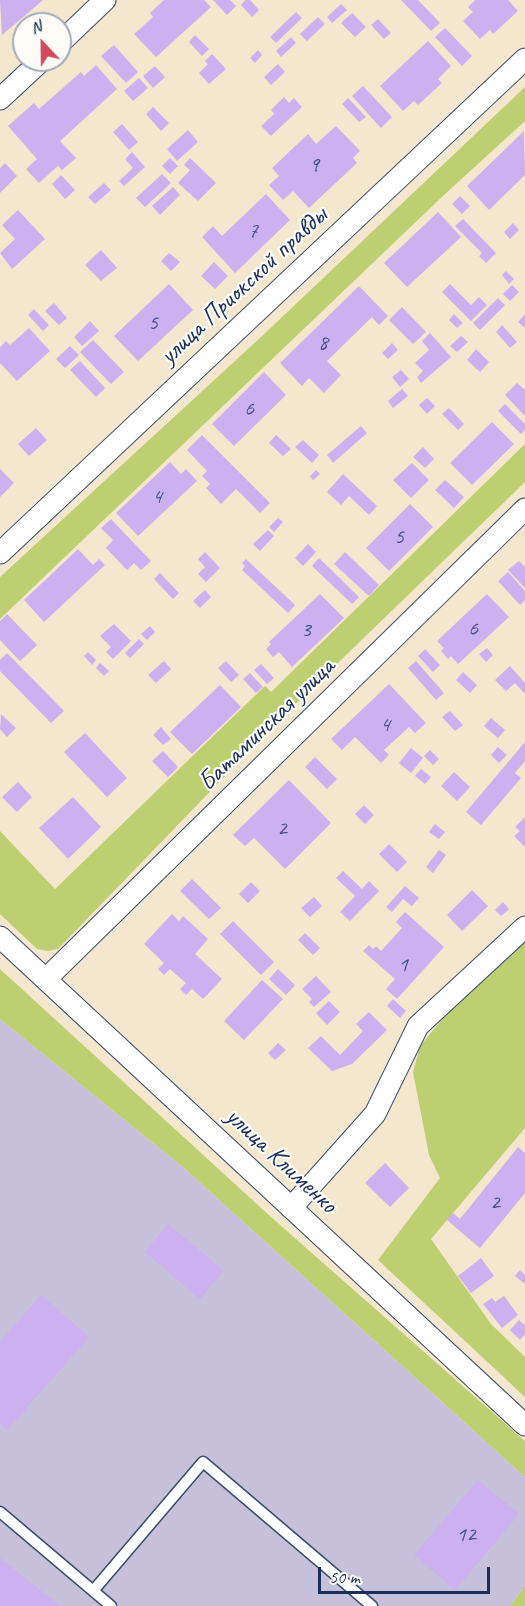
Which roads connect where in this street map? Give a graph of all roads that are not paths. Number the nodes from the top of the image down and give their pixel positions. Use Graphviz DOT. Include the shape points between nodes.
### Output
graph roads {
  1 [pos="105,0"];
  2 [pos="72,32"];
  3 [pos="525,59"];
  4 [pos="29,72"];
  5 [pos="0,99"];
  6 [pos="525,509"];
  7 [pos="0,553"];
  8 [pos="525,927"];
  9 [pos="0,937"];
  10 [pos="46,979"];
  11 [pos="291,1208"];
  12 [pos="525,1425"];
  13 [pos="0,1512"];
  14 [pos="93,1591"];
  15 [pos="111,1606"];
  16 [pos="370,1606"];
  1 -- 2 [label="street"];
  3 -- 7 [label="street, улица Приокской правды"];
  4 -- 5 [label="street"];
  6 -- 10 [label="street, Батаминская улица"];
  8 -- 11 [label="street" via="418,1026 375,1114"];
  9 -- 10 [label="street, улица Клименко"];
  10 -- 11 [label="street, улица Клименко"];
  11 -- 12 [label="street, улица Клименко"];
  13 -- 14 [label="lane"];
  14 -- 15 [label="lane"];
  14 -- 16 [label="lane" via="203,1462"];
}
